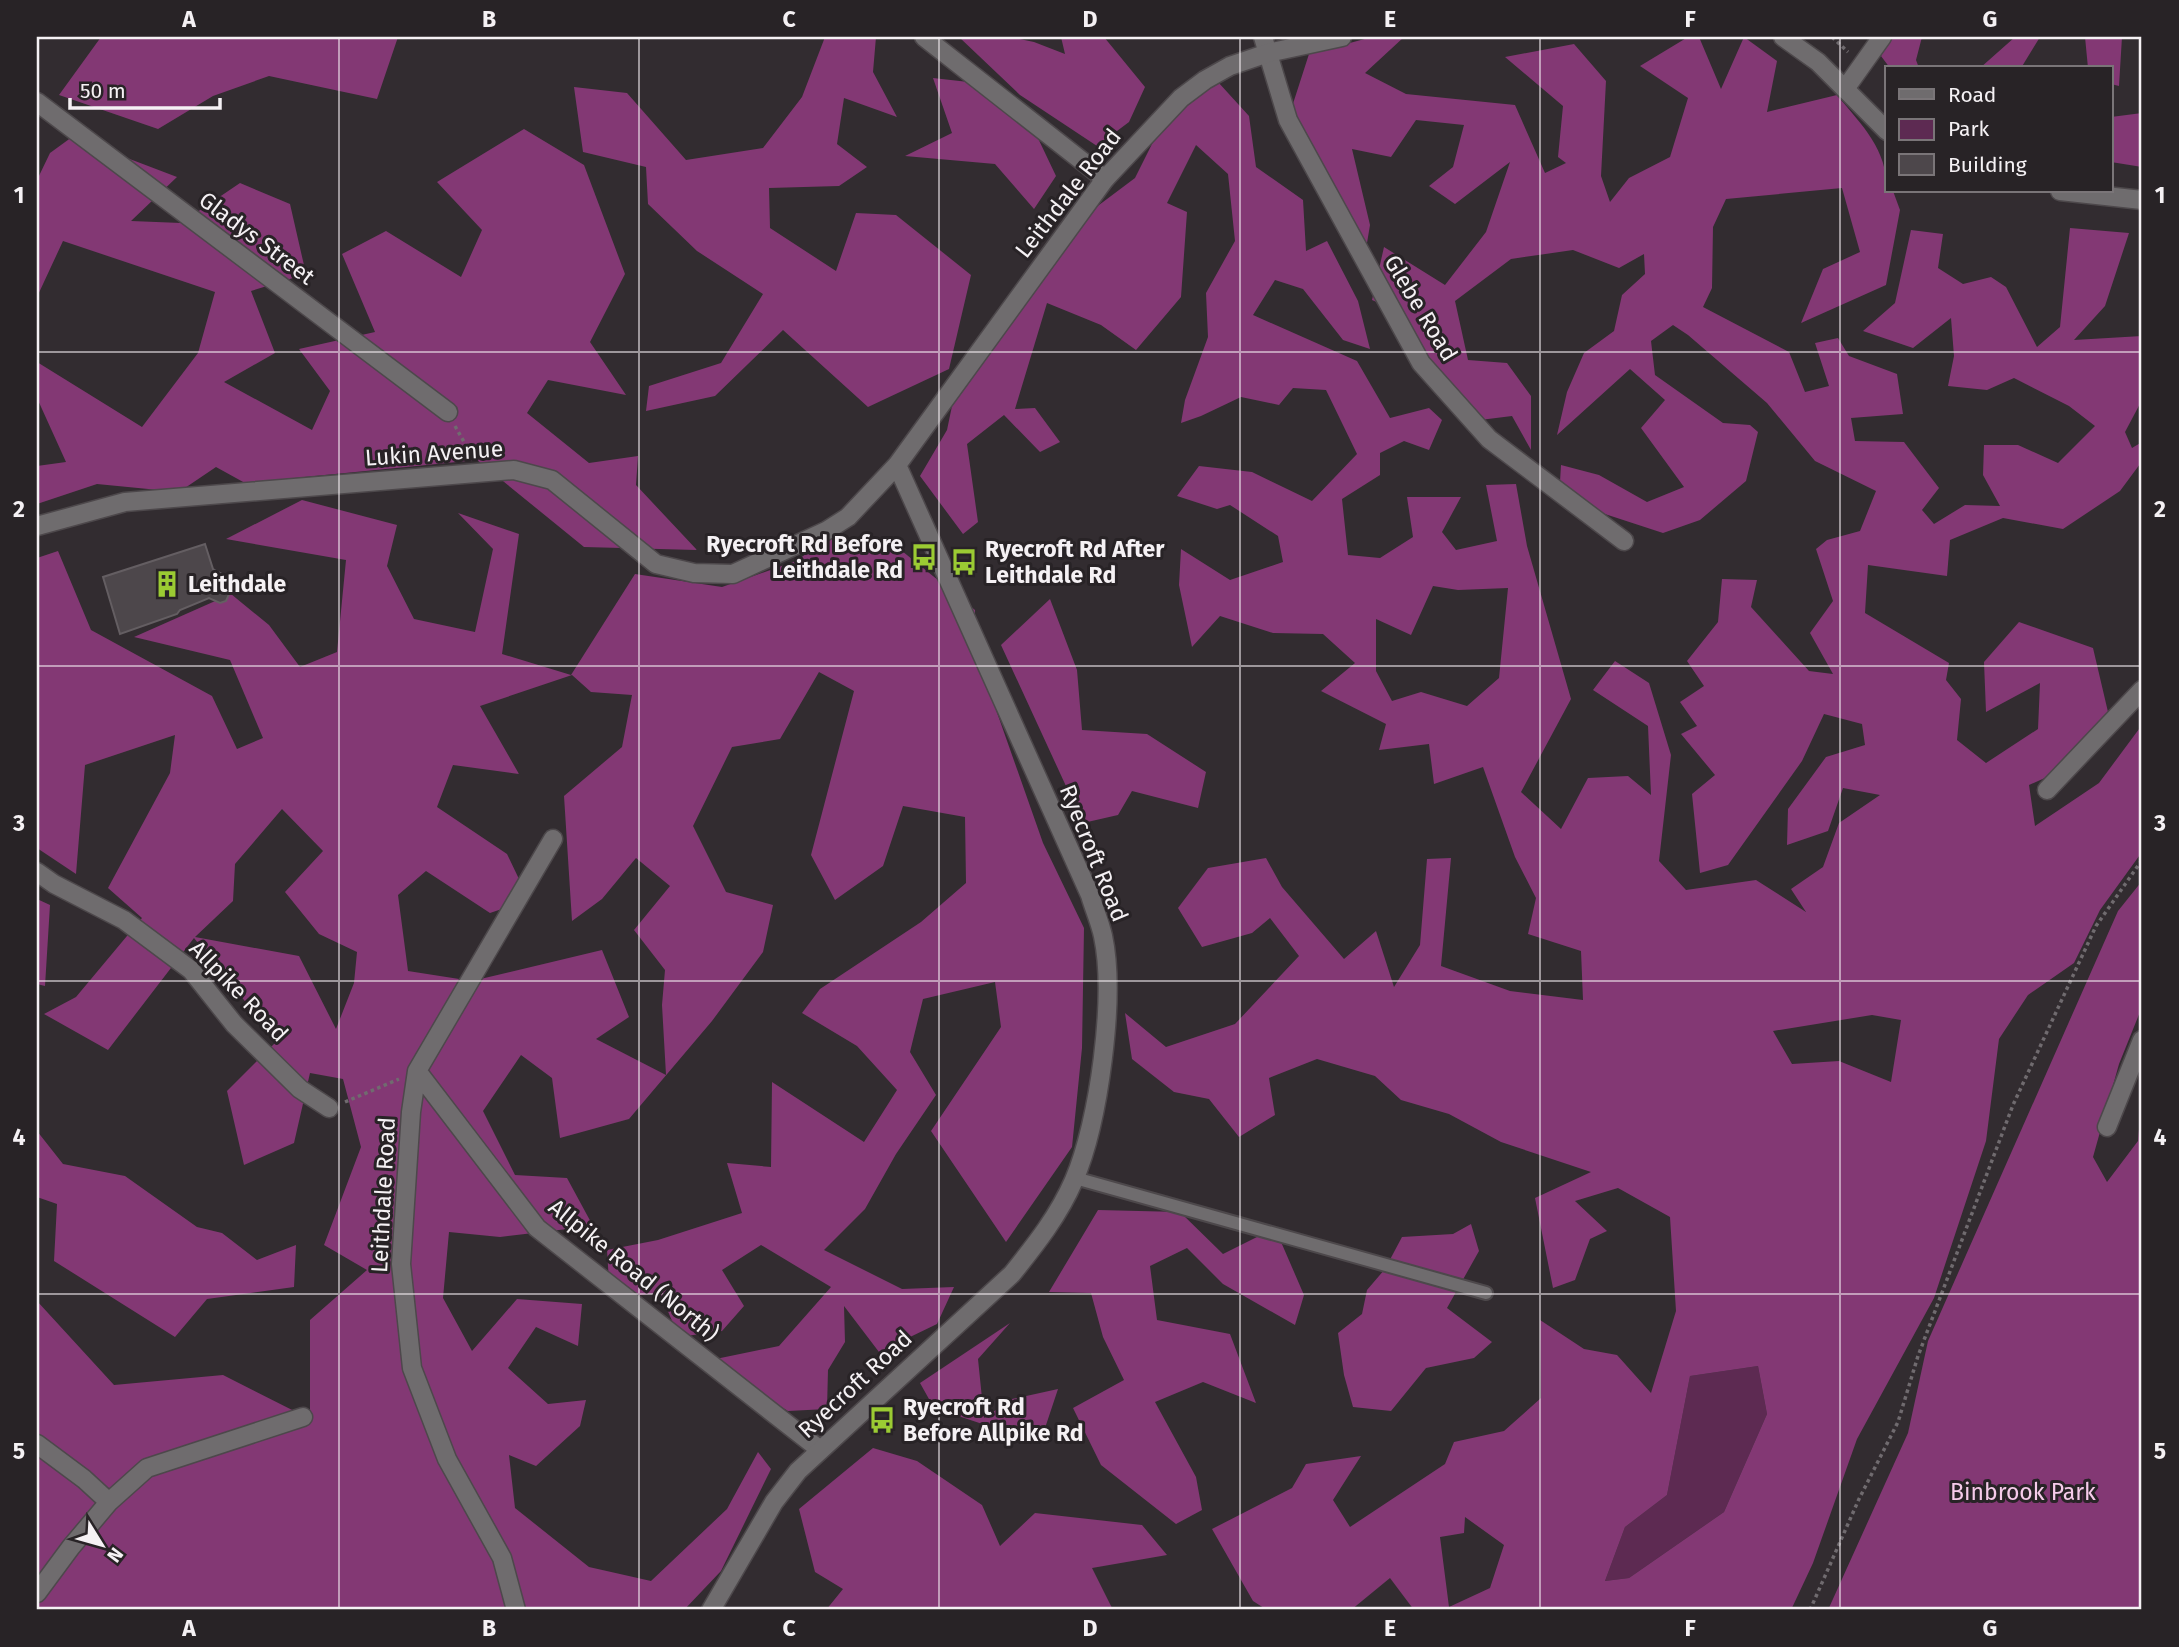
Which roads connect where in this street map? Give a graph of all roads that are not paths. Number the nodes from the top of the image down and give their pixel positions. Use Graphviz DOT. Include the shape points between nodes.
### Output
graph roads {
  1 [pos="924,37"];
  2 [pos="1342,37"];
  3 [pos="1783,37"];
  4 [pos="1882,37"];
  5 [pos="1265,45"];
  6 [pos="1845,89"];
  7 [pos="37,103"];
  8 [pos="1885,129"];
  9 [pos="1105,179"];
  10 [pos="2069,192"];
  11 [pos="2142,200"];
  12 [pos="448,412"];
  13 [pos="897,465"];
  14 [pos="37,526"];
  15 [pos="1624,541"];
  16 [pos="2142,690"];
  17 [pos="2047,790"];
  18 [pos="553,839"];
  19 [pos="37,872"];
  20 [pos="2142,1040"];
  21 [pos="417,1071"];
  22 [pos="329,1108"];
  23 [pos="2107,1127"];
  24 [pos="1075,1178"];
  25 [pos="1486,1293"];
  26 [pos="303,1417"];
  27 [pos="37,1444"];
  28 [pos="819,1449"];
  29 [pos="109,1502"];
  30 [pos="37,1593"];
  31 [pos="516,1610"];
  32 [pos="711,1610"];
  1 -- 9 [label="street"];
  2 -- 5 [label="street, Leithdale Road"];
  3 -- 6 [label="street"];
  4 -- 6 [label="street"];
  5 -- 9 [label="street, Leithdale Road" via="1181,97"];
  5 -- 15 [label="street, Glebe Road" via="1288,120 1421,363 1489,439"];
  6 -- 8 [label="street"];
  7 -- 12 [label="street, Gladys Street"];
  9 -- 13 [label="street, Leithdale Road"];
  10 -- 11 [label="street"];
  13 -- 14 [label="street, Lukin Avenue" via="848,517 733,574 694,573 656,564 552,480 514,470 125,502"];
  13 -- 24 [label="street, Ryecroft Road" via="1090,895 1103,936 1103,1053"];
  16 -- 17 [label="street"];
  18 -- 21 [label="street, Leithdale Road"];
  19 -- 22 [label="street, Allpike Road" via="124,920 191,970 234,1024 300,1090"];
  20 -- 23 [label="street"];
  21 -- 28 [label="street, Allpike Road (North)" via="537,1228"];
  21 -- 31 [label="street, Leithdale Road" via="401,1264 412,1368 447,1459 502,1558"];
  24 -- 25 [label="lane"];
  24 -- 28 [label="street, Ryecroft Road" via="1058,1212 1012,1274"];
  26 -- 29 [label="street" via="147,1468"];
  27 -- 29 [label="street"];
  28 -- 32 [label="street, Ryecroft Road" via="774,1502"];
  29 -- 30 [label="street"];
}
